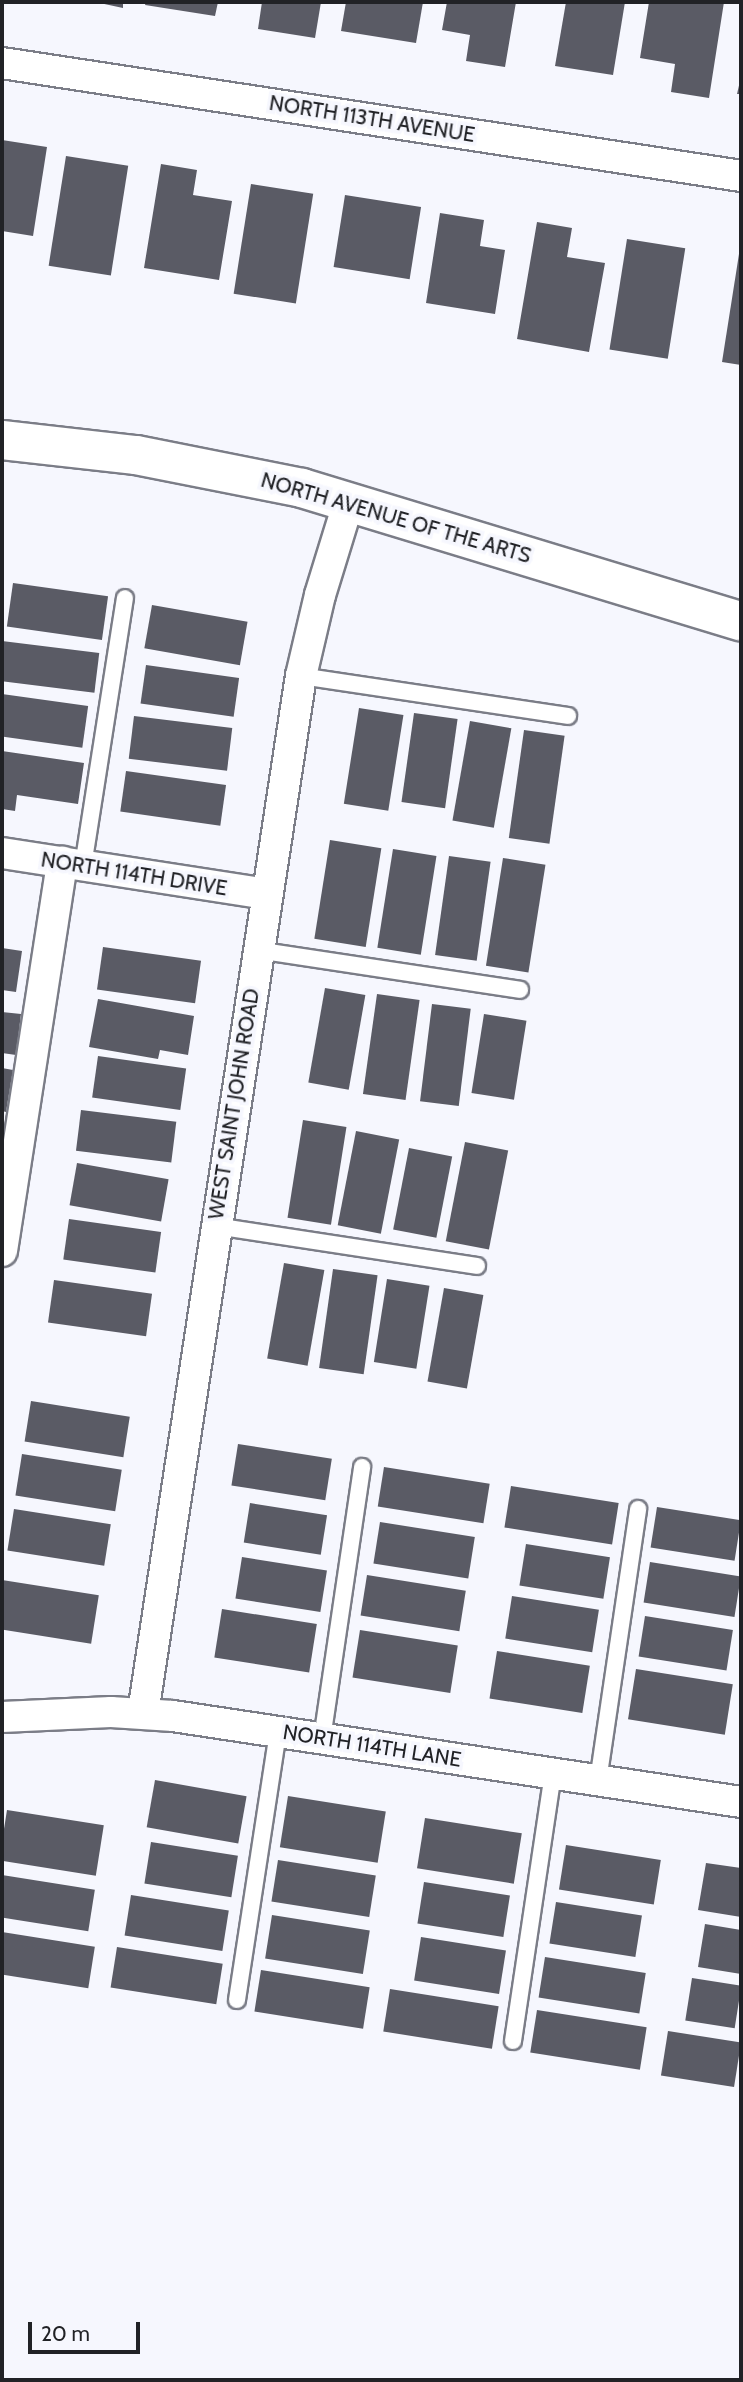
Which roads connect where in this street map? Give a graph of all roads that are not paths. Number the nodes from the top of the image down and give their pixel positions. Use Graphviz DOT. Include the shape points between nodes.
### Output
graph roads {
  1 [pos="2,63"];
  2 [pos="741,176"];
  3 [pos="2,440"];
  4 [pos="349,501"];
  5 [pos="125,598"];
  6 [pos="741,621"];
  7 [pos="301,676"];
  8 [pos="568,716"];
  9 [pos="2,853"];
  10 [pos="73,864"];
  11 [pos="266,894"];
  12 [pos="257,950"];
  13 [pos="520,990"];
  14 [pos="216,1226"];
  15 [pos="2,1251"];
  16 [pos="477,1266"];
  17 [pos="362,1467"];
  18 [pos="638,1509"];
  19 [pos="143,1713"];
  20 [pos="2,1717"];
  21 [pos="278,1732"];
  22 [pos="322,1739"];
  23 [pos="553,1774"];
  24 [pos="598,1781"];
  25 [pos="741,1802"];
  26 [pos="237,2000"];
  27 [pos="513,2040"];
  1 -- 2 [label="street, NORTH 113TH AVENUE"];
  3 -- 4 [label="street, NORTH AVENUE OF THE ARTS" via="199,466"];
  4 -- 6 [label="street, NORTH AVENUE OF THE ARTS"];
  4 -- 7 [label="street, WEST SAINT JOHN ROAD"];
  5 -- 10 [label="lane"];
  7 -- 8 [label="lane"];
  7 -- 11 [label="street, WEST SAINT JOHN ROAD"];
  9 -- 10 [label="street, NORTH 114TH DRIVE"];
  10 -- 11 [label="street, NORTH 114TH DRIVE"];
  10 -- 15 [label="street"];
  11 -- 12 [label="street, WEST SAINT JOHN ROAD"];
  12 -- 13 [label="lane"];
  12 -- 14 [label="street, WEST SAINT JOHN ROAD"];
  14 -- 16 [label="lane"];
  14 -- 19 [label="street, WEST SAINT JOHN ROAD"];
  17 -- 22 [label="lane"];
  18 -- 24 [label="lane"];
  19 -- 20 [label="street, NORTH 114TH LANE"];
  19 -- 21 [label="street, NORTH 114TH LANE"];
  21 -- 22 [label="street, NORTH 114TH LANE"];
  21 -- 26 [label="lane"];
  22 -- 23 [label="street, NORTH 114TH LANE"];
  23 -- 24 [label="street, NORTH 114TH LANE"];
  23 -- 27 [label="lane"];
  24 -- 25 [label="street, NORTH 114TH LANE"];
}
